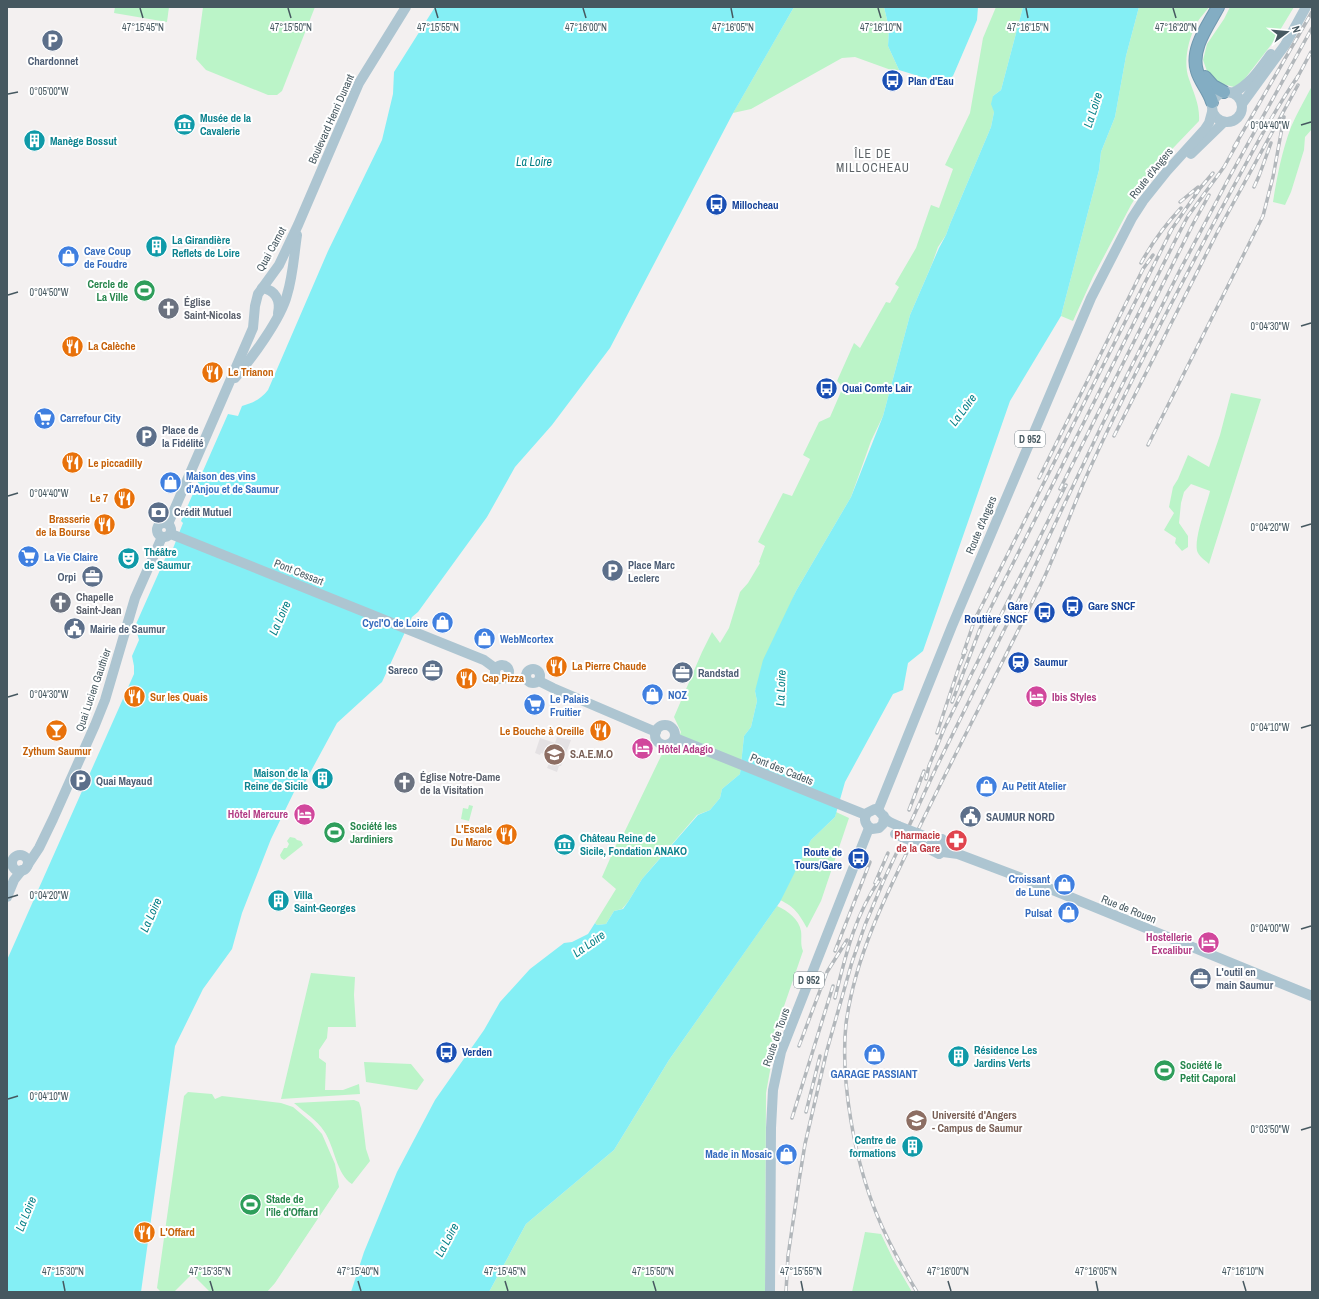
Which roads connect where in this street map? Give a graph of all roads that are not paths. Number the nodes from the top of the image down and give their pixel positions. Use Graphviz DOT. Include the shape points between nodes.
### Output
graph roads {
  1 [pos="406,7"];
  2 [pos="1218,7"];
  3 [pos="1223,7"];
  4 [pos="1300,7"];
  5 [pos="1306,7"];
  6 [pos="1228,93"];
  7 [pos="1242,104"];
  8 [pos="1212,107"];
  9 [pos="1224,122"];
  10 [pos="298,225"];
  11 [pos="1114,253"];
  12 [pos="262,288"];
  13 [pos="276,296"];
  14 [pos="255,306"];
  15 [pos="254,320"];
  16 [pos="275,321"];
  17 [pos="229,384"];
  18 [pos="169,533"];
  19 [pos="675,738"];
  20 [pos="881,813"];
  21 [pos="866,815"];
  22 [pos="874,828"];
  23 [pos="896,830"];
  24 [pos="39,848"];
  25 [pos="24,856"];
  26 [pos="12,863"];
  27 [pos="25,868"];
  28 [pos="8,878"];
  29 [pos="7,897"];
  30 [pos="1312,996"];
  31 [pos="770,1292"];
  1 -- 10 [label="main road, Boulevard Henri Dunant" via="359,83"];
  2 -- 8 [label="highway" via="1200,40 1195,58 1197,71 1208,91"];
  3 -- 6 [label="highway" via="1204,42 1200,57 1202,70 1209,83"];
  4 -- 6 [label="main road" via="1262,66 1243,87"];
  5 -- 7 [label="main road" via="1285,46"];
  6 -- 7 [label="main road" via="1238,97"];
  6 -- 8 [label="main road" via="1217,96"];
  7 -- 9 [label="main road" via="1238,118"];
  8 -- 9 [label="main road" via="1219,120"];
  8 -- 11 [label="main road, Route d'Angers / D 952" via="1209,123 1148,193"];
  9 -- 11 [label="main road, Route d'Angers / D 952" via="1196,148 1159,190"];
  10 -- 12 [label="main road, Quai Carnot" via="278,265"];
  10 -- 16 [label="main road, Quai Carnot" via="288,290 284,305"];
  11 -- 20 [label="main road, Route d'Angers / D 952" via="1091,298 952,626"];
  12 -- 13 [label="main road" via="272,291"];
  12 -- 14 [label="main road, Quai Carnot"];
  13 -- 14 [label="main road" via="262,297"];
  13 -- 16 [label="main road" via="280,305"];
  14 -- 15 [label="main road, Quai Carnot"];
  15 -- 16 [label="main road" via="264,324"];
  15 -- 17 [label="main road, Quai Carnot"];
  16 -- 17 [label="main road, Quai Carnot"];
  17 -- 18 [label="main road, Quai Carnot"];
  18 -- 19 [label="main road, Pont Cessart" via="484,660 496,668 504,665 508,668 508,673 526,675 529,682 539,681 656,732 657,741 662,744 671,743"];
  18 -- 24 [label="main road, Quai Lucien Gauthier" via="135,598 97,721"];
  19 -- 21 [label="main road, Pont des Cadets"];
  20 -- 21 [label="main road" via="869,811"];
  20 -- 22 [label="main road" via="883,824"];
  20 -- 23 [label="main road"];
  21 -- 22 [label="main road" via="865,821"];
  22 -- 23 [label="main road"];
  22 -- 31 [label="main road, Route de Tours / D 952" via="781,1052 776,1071 771,1128"];
  23 -- 30 [label="main road, Rue de Rouen, bridge" via="933,844 938,854 945,849 1048,888"];
  24 -- 25 [label="main road"];
  24 -- 27 [label="main road, Quai Lucien Gauthier"];
  25 -- 26 [label="main road" via="16,856"];
  25 -- 27 [label="main road" via="28,862"];
  26 -- 27 [label="main road" via="16,869"];
  26 -- 28 [label="main road"];
  27 -- 29 [label="main road" via="14,880"];
}
